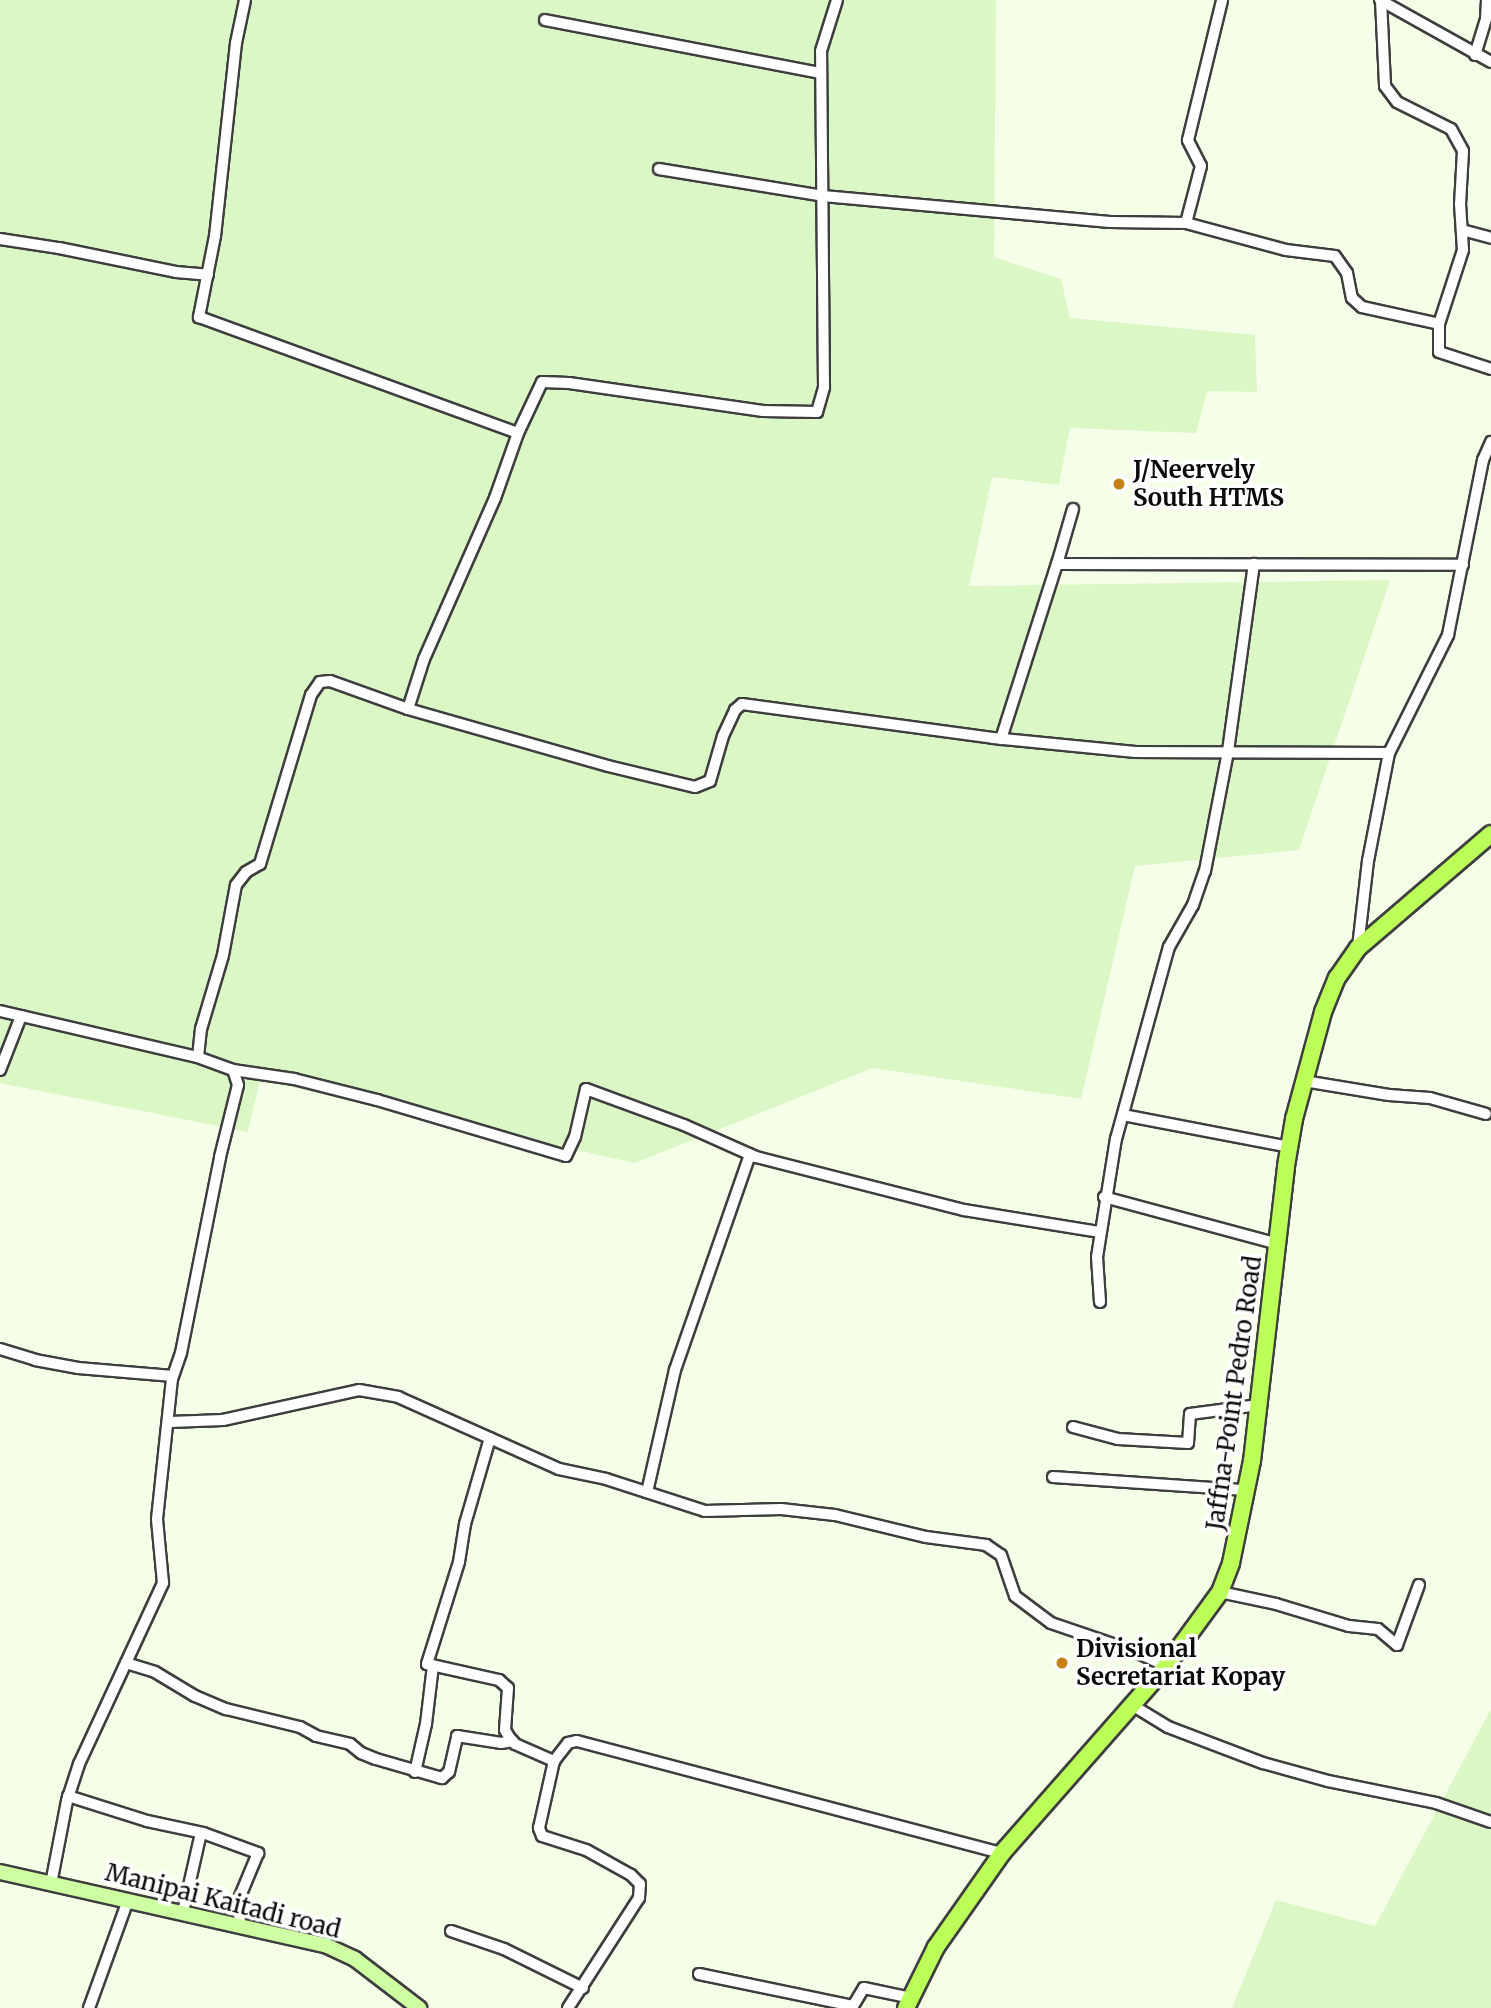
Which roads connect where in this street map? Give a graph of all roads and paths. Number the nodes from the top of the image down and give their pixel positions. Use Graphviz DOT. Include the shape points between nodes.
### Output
graph roads {
  1 [pos="246,0"];
  2 [pos="837,0"];
  3 [pos="1222,0"];
  4 [pos="1380,0"];
  5 [pos="1487,0"];
  6 [pos="545,20"];
  7 [pos="1475,55"];
  8 [pos="1491,62"];
  9 [pos="820,73"];
  10 [pos="659,169"];
  11 [pos="823,196"];
  12 [pos="1186,223"];
  13 [pos="1462,230"];
  14 [pos="1491,238"];
  15 [pos="0,239"];
  16 [pos="208,275"];
  17 [pos="1439,324"];
  18 [pos="1491,369"];
  19 [pos="518,433"];
  20 [pos="1491,442"];
  21 [pos="1073,509"];
  22 [pos="1057,564"];
  23 [pos="1254,564"];
  24 [pos="1462,565"];
  25 [pos="408,709"];
  26 [pos="1001,739"];
  27 [pos="1228,751"];
  28 [pos="1389,753"];
  29 [pos="1491,834"];
  30 [pos="1358,948"];
  31 [pos="0,1011"];
  32 [pos="21,1016"];
  33 [pos="198,1057"];
  34 [pos="0,1070"];
  35 [pos="233,1070"];
  36 [pos="1304,1081"];
  37 [pos="1486,1114"];
  38 [pos="1123,1115"];
  39 [pos="1289,1147"];
  40 [pos="750,1155"];
  41 [pos="1104,1198"];
  42 [pos="1100,1231"];
  43 [pos="1278,1244"];
  44 [pos="1100,1302"];
  45 [pos="0,1349"];
  46 [pos="173,1376"];
  47 [pos="1258,1405"];
  48 [pos="170,1422"];
  49 [pos="1073,1427"];
  50 [pos="490,1438"];
  51 [pos="1053,1477"];
  52 [pos="1246,1490"];
  53 [pos="647,1492"];
  54 [pos="1419,1585"];
  55 [pos="1220,1592"];
  56 [pos="126,1663"];
  57 [pos="432,1665"];
  58 [pos="1166,1666"];
  59 [pos="1132,1705"];
  60 [pos="513,1741"];
  61 [pos="554,1761"];
  62 [pos="415,1772"];
  63 [pos="68,1796"];
  64 [pos="1491,1822"];
  65 [pos="201,1833"];
  66 [pos="1002,1853"];
  67 [pos="0,1872"];
  68 [pos="51,1884"];
  69 [pos="128,1900"];
  70 [pos="183,1912"];
  71 [pos="240,1925"];
  72 [pos="451,1931"];
  73 [pos="699,1974"];
  74 [pos="583,1988"];
  75 [pos="908,2003"];
  76 [pos="89,2008"];
  77 [pos="419,2008"];
  78 [pos="568,2008"];
  1 -- 16 [label="street" via="236,43"];
  2 -- 9 [label="street" via="821,51"];
  3 -- 12 [label="street" via="1188,141 1201,166"];
  4 -- 7 [label="street"];
  4 -- 13 [label="street" via="1385,86 1397,102 1451,129 1463,151"];
  5 -- 7 [label="street"];
  6 -- 9 [label="street"];
  7 -- 8 [label="street"];
  9 -- 11 [label="street"];
  10 -- 11 [label="street"];
  11 -- 12 [label="street" via="1110,222"];
  11 -- 19 [label="street" via="824,387 817,412 763,411 542,382"];
  12 -- 17 [label="street" via="1286,250 1335,256 1347,273 1352,298 1362,307"];
  13 -- 14 [label="street"];
  13 -- 17 [label="street" via="1463,250"];
  15 -- 16 [label="street"];
  16 -- 19 [label="street" via="199,317"];
  17 -- 18 [label="street" via="1439,352"];
  19 -- 25 [label="street" via="495,498 424,659"];
  20 -- 24 [label="street" via="1483,460"];
  21 -- 22 [label="street"];
  22 -- 23 [label="street"];
  22 -- 26 [label="street"];
  23 -- 24 [label="street"];
  23 -- 27 [label="street"];
  24 -- 28 [label="street" via="1448,635"];
  25 -- 26 [label="street" via="695,787 710,781 723,736 742,704"];
  25 -- 33 [label="street" via="330,681 320,682 311,695 260,864 246,872 236,886"];
  26 -- 27 [label="street" via="1135,752"];
  27 -- 28 [label="street"];
  27 -- 38 [label="street" via="1205,871 1193,905 1169,947"];
  28 -- 30 [label="street" via="1368,861"];
  29 -- 30 [label="main road, Jaffna-Point Pedro Road"];
  30 -- 36 [label="main road, Jaffna-Point Pedro Road" via="1337,978"];
  31 -- 32 [label="street"];
  32 -- 33 [label="street"];
  32 -- 34 [label="street"];
  33 -- 35 [label="street"];
  35 -- 40 [label="street" via="295,1079 365,1097 566,1156 586,1089"];
  35 -- 46 [label="street" via="238,1085"];
  36 -- 37 [label="street" via="1430,1098"];
  36 -- 39 [label="main road, Jaffna-Point Pedro Road"];
  38 -- 39 [label="street"];
  38 -- 41 [label="street"];
  39 -- 43 [label="main road, Jaffna-Point Pedro Road"];
  40 -- 42 [label="street" via="964,1210"];
  40 -- 53 [label="street" via="675,1370"];
  41 -- 42 [label="street"];
  41 -- 43 [label="street"];
  42 -- 44 [label="street"];
  43 -- 47 [label="main road, Jaffna-Point Pedro Road"];
  45 -- 46 [label="street" via="78,1368"];
  46 -- 48 [label="street"];
  47 -- 49 [label="street" via="1190,1414 1188,1443 1118,1439"];
  47 -- 52 [label="main road, Jaffna-Point Pedro Road"];
  48 -- 50 [label="street" via="223,1420 359,1390 398,1397"];
  48 -- 56 [label="street" via="158,1519 163,1583"];
  50 -- 53 [label="street" via="559,1469"];
  50 -- 57 [label="street" via="427,1664"];
  51 -- 52 [label="street"];
  52 -- 55 [label="main road, Jaffna-Point Pedro Road"];
  53 -- 58 [label="street" via="705,1511 781,1509 835,1515 926,1537 986,1545 1001,1555 1015,1596 1051,1623"];
  54 -- 55 [label="street" via="1397,1645 1378,1629 1349,1626"];
  55 -- 58 [label="main road, Jaffna-Point Pedro Road"];
  56 -- 62 [label="street" via="155,1672 226,1710 338,1740"];
  56 -- 63 [label="street"];
  57 -- 60 [label="street" via="499,1680 508,1688 505,1730"];
  57 -- 62 [label="street"];
  58 -- 59 [label="main road, Jaffna-Point Pedro Road"];
  59 -- 64 [label="street" via="1168,1727 1263,1763 1436,1802"];
  59 -- 66 [label="main road, Jaffna-Point Pedro Road"];
  60 -- 61 [label="street"];
  60 -- 62 [label="street" via="457,1736 449,1772 442,1778"];
  61 -- 66 [label="street" via="568,1743 577,1741"];
  61 -- 74 [label="street" via="539,1828 542,1836 586,1850 640,1884 639,1898"];
  63 -- 65 [label="street"];
  63 -- 68 [label="street"];
  65 -- 70 [label="street"];
  65 -- 71 [label="street" via="258,1853 238,1900"];
  66 -- 75 [label="main road, Jaffna-Point Pedro Road" via="936,1947"];
  67 -- 68 [label="main road, Manipai Kaitadi road"];
  68 -- 69 [label="main road, Manipai Kaitadi road"];
  69 -- 70 [label="main road, Manipai Kaitadi road"];
  69 -- 76 [label="street"];
  70 -- 71 [label="main road, Manipai Kaitadi road"];
  71 -- 77 [label="main road, Manipai Kaitadi road" via="325,1945 355,1959"];
  72 -- 74 [label="street" via="504,1949"];
  73 -- 75 [label="street" via="853,2006 864,1988"];
  74 -- 78 [label="street"];
}
